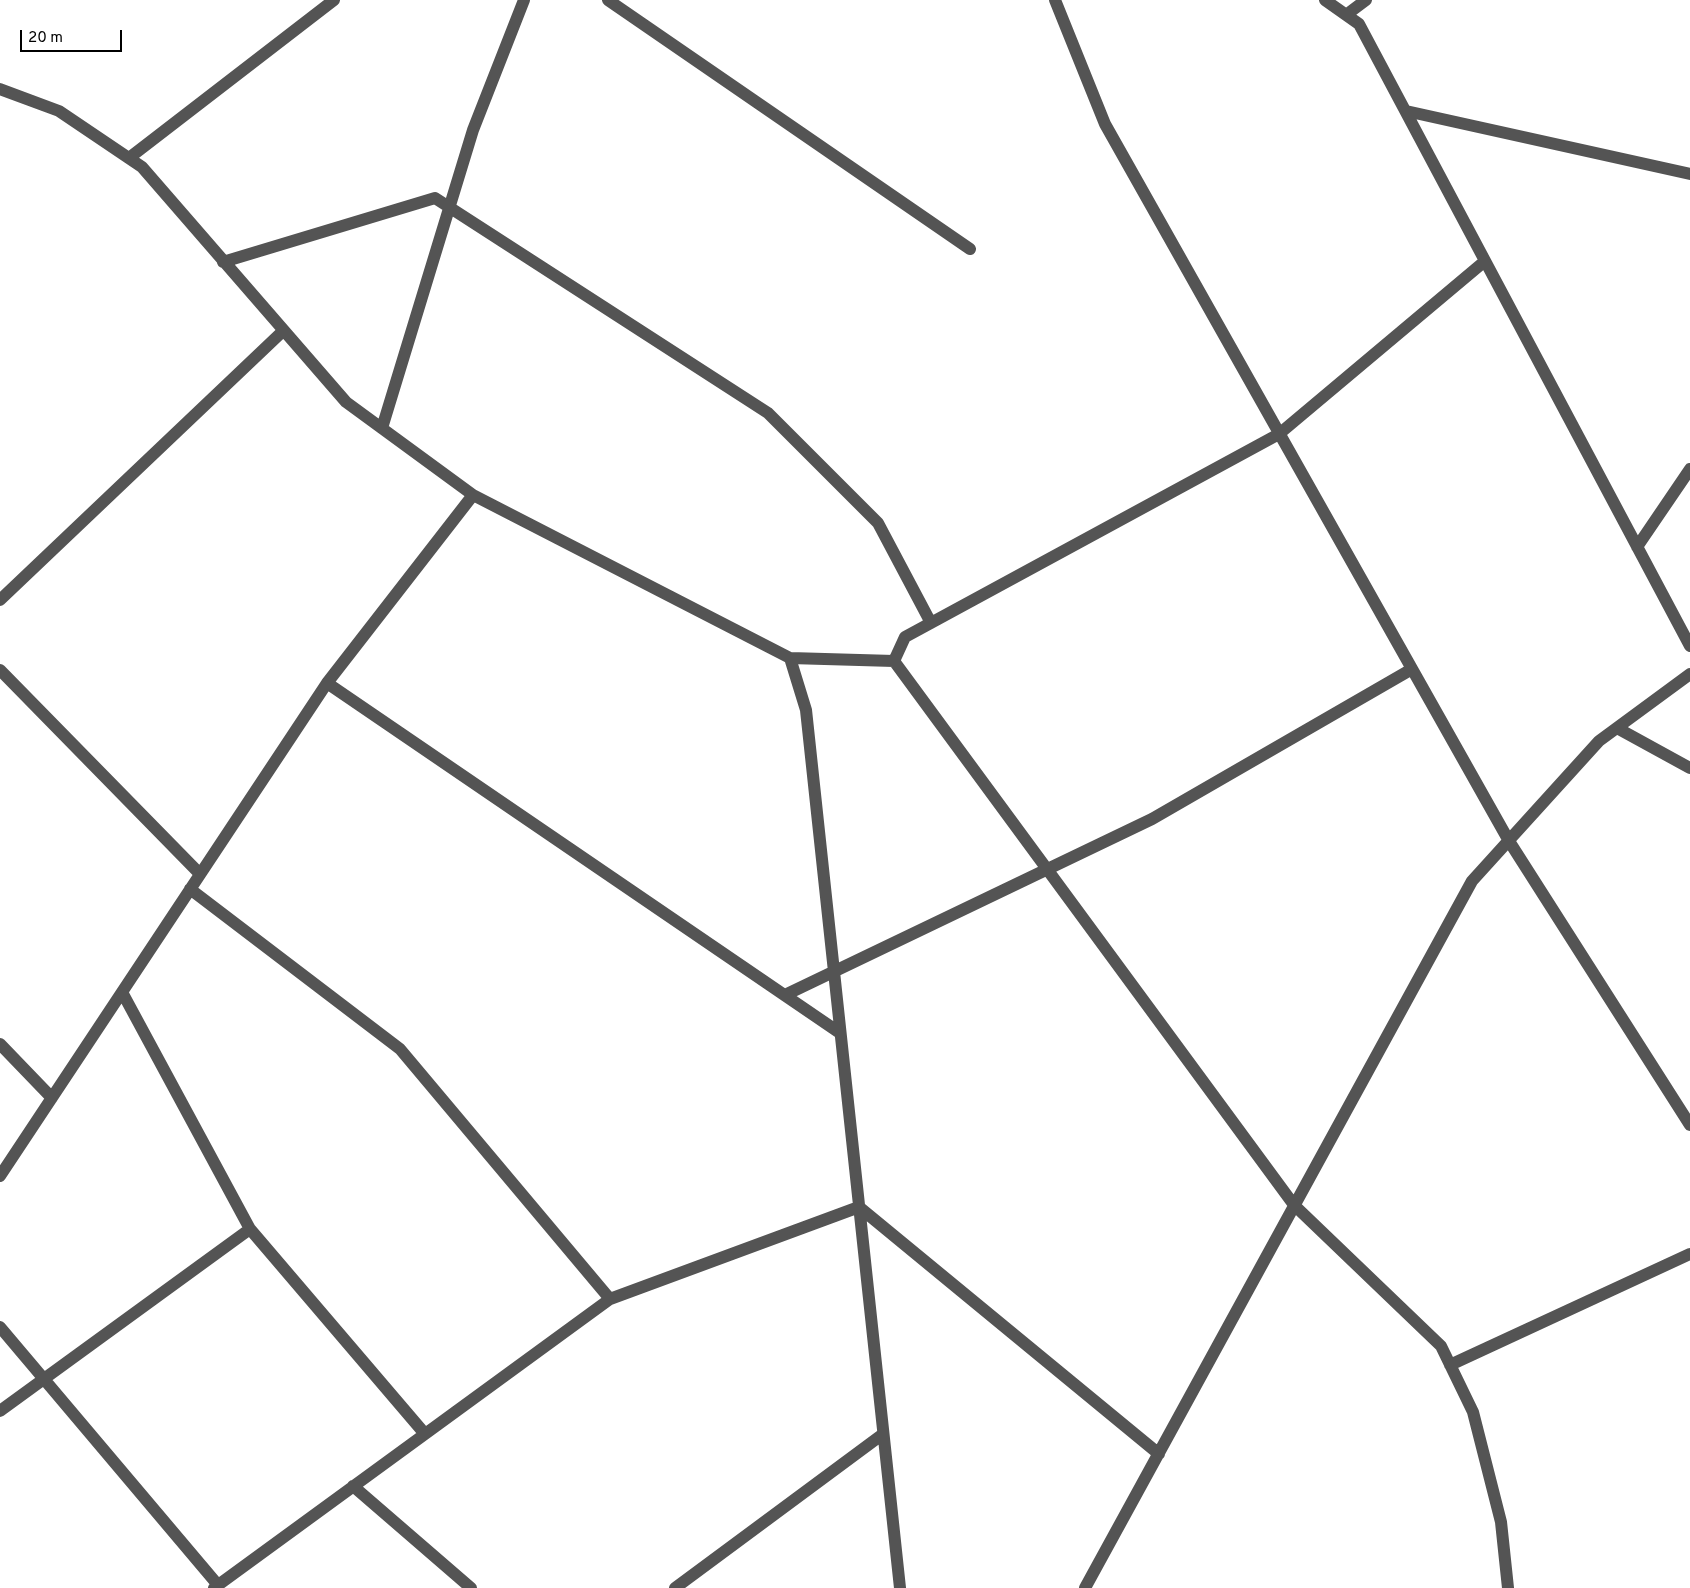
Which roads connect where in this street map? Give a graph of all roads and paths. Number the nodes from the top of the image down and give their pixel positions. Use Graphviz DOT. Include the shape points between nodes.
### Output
graph roads {
  1 [pos="334,0"];
  2 [pos="524,0"];
  3 [pos="608,0"];
  4 [pos="1054,0"];
  5 [pos="1325,0"];
  6 [pos="1366,0"];
  7 [pos="1346,15"];
  8 [pos="0,89"];
  9 [pos="1406,111"];
  10 [pos="129,158"];
  11 [pos="1690,174"];
  12 [pos="450,207"];
  13 [pos="970,249"];
  14 [pos="1485,261"];
  15 [pos="223,262"];
  16 [pos="284,331"];
  17 [pos="382,428"];
  18 [pos="1279,434"];
  19 [pos="1690,469"];
  20 [pos="473,495"];
  21 [pos="1637,546"];
  22 [pos="0,600"];
  23 [pos="931,623"];
  24 [pos="1690,646"];
  25 [pos="790,658"];
  26 [pos="894,661"];
  27 [pos="0,670"];
  28 [pos="1412,670"];
  29 [pos="1690,674"];
  30 [pos="327,683"];
  31 [pos="1617,728"];
  32 [pos="1690,768"];
  33 [pos="1509,841"];
  34 [pos="1046,870"];
  35 [pos="200,874"];
  36 [pos="190,889"];
  37 [pos="834,972"];
  38 [pos="122,992"];
  39 [pos="785,995"];
  40 [pos="840,1033"];
  41 [pos="0,1044"];
  42 [pos="52,1098"];
  43 [pos="1690,1125"];
  44 [pos="0,1176"];
  45 [pos="1294,1205"];
  46 [pos="859,1208"];
  47 [pos="250,1229"];
  48 [pos="1690,1254"];
  49 [pos="610,1299"];
  50 [pos="0,1327"];
  51 [pos="1450,1365"];
  52 [pos="44,1379"];
  53 [pos="0,1411"];
  54 [pos="425,1434"];
  55 [pos="884,1434"];
  56 [pos="1158,1454"];
  57 [pos="353,1486"];
  58 [pos="216,1586"];
  59 [pos="471,1588"];
  60 [pos="675,1588"];
  61 [pos="900,1588"];
  62 [pos="1085,1588"];
  63 [pos="1508,1588"];
  1 -- 10 [label="street"];
  2 -- 12 [label="street" via="473,130"];
  3 -- 13 [label="street"];
  4 -- 18 [label="street" via="1105,124"];
  5 -- 7 [label="street"];
  6 -- 7 [label="street"];
  7 -- 9 [label="street" via="1359,24"];
  8 -- 10 [label="street" via="59,111"];
  9 -- 11 [label="street"];
  9 -- 14 [label="street"];
  10 -- 15 [label="street" via="142,167"];
  12 -- 15 [label="street" via="435,198"];
  12 -- 17 [label="street"];
  12 -- 23 [label="street" via="768,413 878,523"];
  14 -- 18 [label="street"];
  14 -- 21 [label="street"];
  15 -- 16 [label="street"];
  16 -- 17 [label="street" via="346,402"];
  16 -- 22 [label="street"];
  17 -- 20 [label="street"];
  18 -- 23 [label="street"];
  18 -- 28 [label="street"];
  19 -- 21 [label="street"];
  20 -- 25 [label="street"];
  20 -- 30 [label="street"];
  21 -- 24 [label="street"];
  23 -- 26 [label="street" via="905,637"];
  25 -- 26 [label="street"];
  25 -- 37 [label="street" via="806,710"];
  26 -- 34 [label="street"];
  27 -- 35 [label="street"];
  28 -- 33 [label="street"];
  28 -- 34 [label="street" via="1152,819"];
  29 -- 31 [label="street"];
  30 -- 35 [label="street"];
  30 -- 39 [label="street"];
  31 -- 32 [label="street"];
  31 -- 33 [label="street" via="1599,741"];
  33 -- 43 [label="street"];
  33 -- 45 [label="street" via="1472,881"];
  34 -- 37 [label="street"];
  34 -- 45 [label="street"];
  35 -- 36 [label="street"];
  36 -- 38 [label="street"];
  36 -- 49 [label="street" via="400,1049"];
  37 -- 39 [label="street"];
  37 -- 40 [label="street"];
  38 -- 42 [label="street"];
  38 -- 47 [label="street"];
  39 -- 40 [label="street"];
  40 -- 46 [label="street"];
  41 -- 42 [label="street"];
  42 -- 44 [label="street"];
  45 -- 51 [label="street" via="1441,1346"];
  45 -- 56 [label="street"];
  46 -- 49 [label="street"];
  46 -- 55 [label="street"];
  46 -- 56 [label="street"];
  47 -- 52 [label="street"];
  47 -- 54 [label="street"];
  48 -- 51 [label="street"];
  49 -- 54 [label="street"];
  50 -- 52 [label="street"];
  51 -- 63 [label="street" via="1473,1412 1501,1522"];
  52 -- 53 [label="street"];
  52 -- 58 [label="street"];
  54 -- 57 [label="street"];
  55 -- 60 [label="street"];
  55 -- 61 [label="street"];
  56 -- 62 [label="street"];
  57 -- 58 [label="street"];
  57 -- 59 [label="street"];
}
